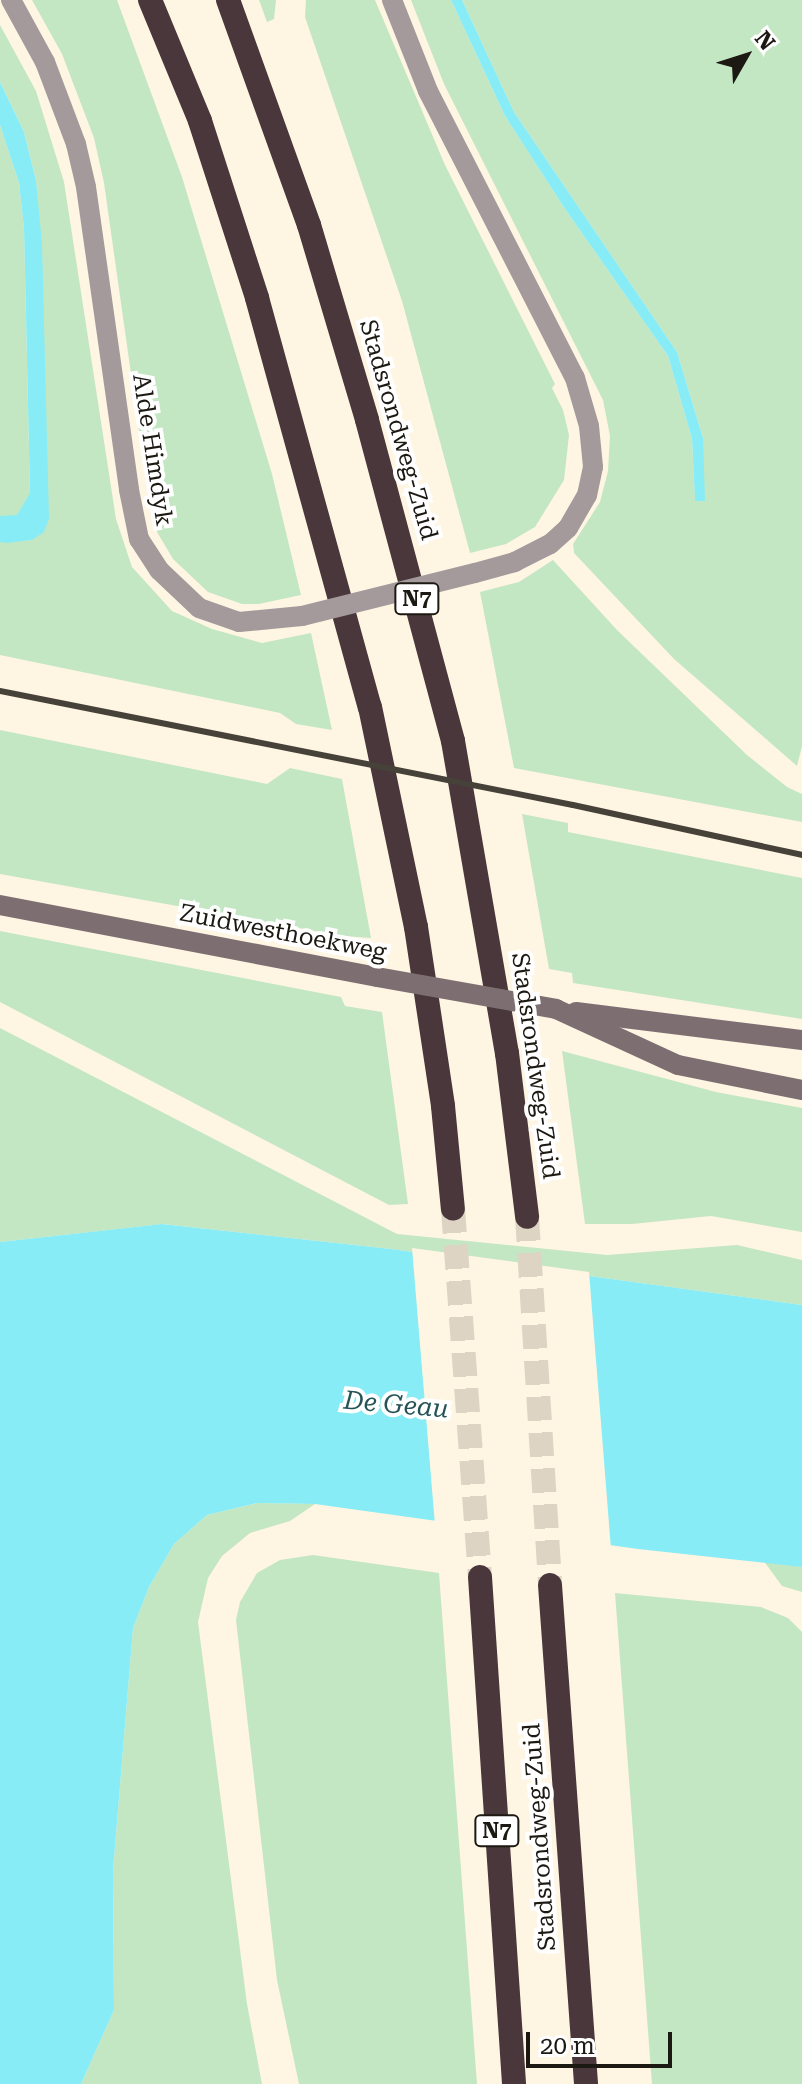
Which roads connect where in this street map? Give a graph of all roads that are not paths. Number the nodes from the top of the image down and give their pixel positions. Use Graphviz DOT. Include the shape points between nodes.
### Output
graph roads {
  1 [pos="11,0"];
  2 [pos="150,0"];
  3 [pos="228,0"];
  4 [pos="392,0"];
  5 [pos="0,905"];
  6 [pos="556,1009"];
  7 [pos="802,1040"];
  8 [pos="802,1090"];
  9 [pos="453,1209"];
  10 [pos="527,1217"];
  11 [pos="480,1577"];
  12 [pos="550,1585"];
  13 [pos="514,2084"];
  14 [pos="586,2084"];
  1 -- 4 [label="street, Alde Himdyk, bridge" via="45,62 76,144 139,539 159,570 199,608 239,622 302,616 515,562 568,528 587,495 593,467 589,426 575,378 428,91"];
  2 -- 9 [label="highway" via="200,121 257,298 370,707 416,927"];
  3 -- 10 [label="highway, Stadsrondweg-Zuid / N7" via="309,225 449,726 502,1023"];
  5 -- 6 [label="street, Zuidwesthoekweg, bridge"];
  6 -- 7 [label="street, Zuidwesthoekweg"];
  6 -- 8 [label="street, Zuidwesthoekweg" via="678,1065"];
  11 -- 13 [label="highway, Stadsrondweg-Zuid / N7"];
  12 -- 14 [label="highway, Stadsrondweg-Zuid"];
}
